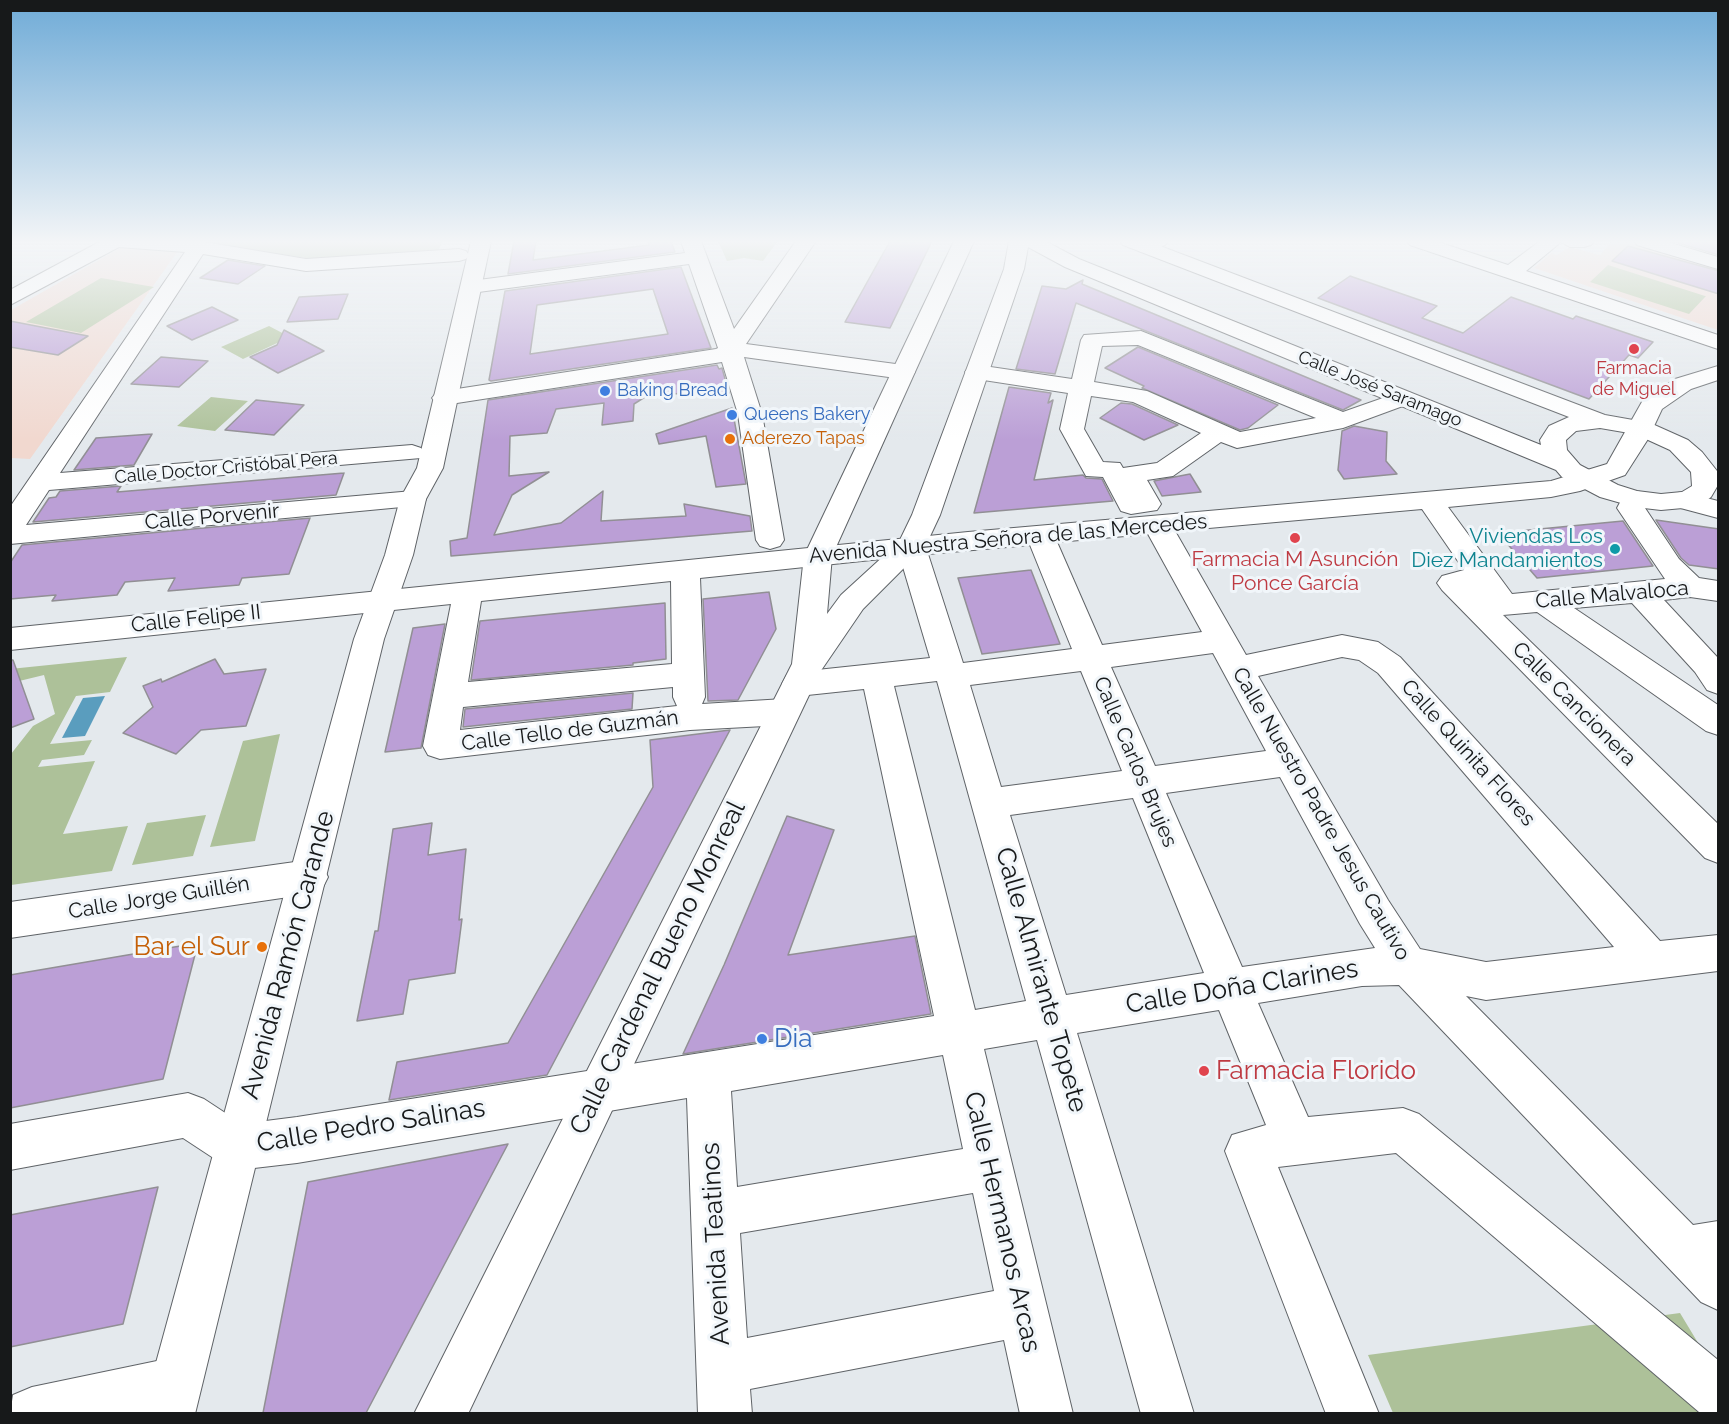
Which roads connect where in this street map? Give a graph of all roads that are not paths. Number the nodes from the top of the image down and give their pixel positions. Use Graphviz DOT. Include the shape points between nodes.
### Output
graph roads {
  1 [pos="158,307"];
  2 [pos="447,307"];
  3 [pos="466,307"];
  4 [pos="715,307"];
  5 [pos="718,307"];
  6 [pos="758,307"];
  7 [pos="760,307"];
  8 [pos="933,307"];
  9 [pos="1000,307"];
  10 [pos="1185,307"];
  11 [pos="1310,307"];
  12 [pos="1616,307"];
  13 [pos="1719,342"];
  14 [pos="730,350"];
  15 [pos="903,372"];
  16 [pos="977,372"];
  17 [pos="1719,373"];
  18 [pos="1082,387"];
  19 [pos="1403,398"];
  20 [pos="444,399"];
  21 [pos="1343,421"];
  22 [pos="1600,421"];
  23 [pos="1641,428"];
  24 [pos="1220,432"];
  25 [pos="412,453"];
  26 [pos="1693,457"];
  27 [pos="1719,466"];
  28 [pos="1574,472"];
  29 [pos="40,483"];
  30 [pos="413,499"];
  31 [pos="1635,499"];
  32 [pos="1699,500"];
  33 [pos="1430,501"];
  34 [pos="1719,510"];
  35 [pos="1145,512"];
  36 [pos="10,528"];
  37 [pos="10,534"];
  38 [pos="1040,535"];
  39 [pos="770,540"];
  40 [pos="910,547"];
  41 [pos="818,556"];
  42 [pos="685,570"];
  43 [pos="1484,576"];
  44 [pos="1690,587"];
  45 [pos="468,591"];
  46 [pos="1719,591"];
  47 [pos="1639,592"];
  48 [pos="382,599"];
  49 [pos="1542,601"];
  50 [pos="10,639"];
  51 [pos="1086,644"];
  52 [pos="1218,651"];
  53 [pos="950,672"];
  54 [pos="688,674"];
  55 [pos="1719,682"];
  56 [pos="796,688"];
  57 [pos="880,690"];
  58 [pos="449,696"];
  59 [pos="690,717"];
  60 [pos="1719,722"];
  61 [pos="1274,764"];
  62 [pos="1144,782"];
  63 [pos="989,802"];
  64 [pos="1719,847"];
  65 [pos="309,877"];
  66 [pos="10,920"];
  67 [pos="1719,953"];
  68 [pos="1652,961"];
  69 [pos="1408,966"];
  70 [pos="1231,988"];
  71 [pos="1052,1017"];
  72 [pos="958,1031"];
  73 [pos="708,1074"];
  74 [pos="598,1090"];
  75 [pos="1295,1142"];
  76 [pos="10,1147"];
  77 [pos="237,1147"];
  78 [pos="990,1167"];
  79 [pos="715,1214"];
  80 [pos="1701,1247"];
  81 [pos="1719,1285"];
  82 [pos="1023,1311"];
  83 [pos="724,1391"];
  84 [pos="1719,1393"];
  85 [pos="172,1398"];
  86 [pos="32,1413"];
  87 [pos="440,1413"];
  88 [pos="1047,1413"];
  89 [pos="1168,1413"];
  90 [pos="1353,1413"];
  1 -- 29 [label="street"];
  2 -- 25 [label="street, Avenida Ramón Carande"];
  3 -- 20 [label="street, Avenida Ramón Carande"];
  4 -- 14 [label="street"];
  5 -- 6 [label="street" via="737,313"];
  7 -- 14 [label="street"];
  8 -- 15 [label="street"];
  9 -- 16 [label="street, Calle Cardenal Bueno Monreal"];
  10 -- 19 [label="street, Calle José Saramago"];
  11 -- 22 [label="street"];
  12 -- 13 [label="street"];
  14 -- 15 [label="street"];
  14 -- 20 [label="street" via="723,355"];
  14 -- 39 [label="street" via="750,414"];
  15 -- 41 [label="street"];
  16 -- 18 [label="street"];
  16 -- 40 [label="street, Calle Cardenal Bueno Monreal" via="926,515"];
  17 -- 23 [label="street, Avenida Nuestra Señora de las Mercedes" via="1683,384 1665,395 1652,405"];
  18 -- 21 [label="street" via="1092,340 1141,338"];
  18 -- 24 [label="street" via="1139,396"];
  18 -- 35 [label="street" via="1072,429 1095,471 1111,469"];
  19 -- 21 [label="street"];
  19 -- 28 [label="street, Calle José Saramago"];
  20 -- 30 [label="street, Avenida Ramón Carande" via="429,468"];
  21 -- 24 [label="street" via="1237,440"];
  22 -- 23 [label="street"];
  22 -- 28 [label="street" via="1568,425 1553,440 1554,451"];
  23 -- 26 [label="street"];
  23 -- 28 [label="street, Avenida Nuestra Señora de las Mercedes" via="1616,469"];
  24 -- 35 [label="street" via="1164,471 1130,474"];
  25 -- 29 [label="street, Calle Doctor Cristóbal Pera"];
  25 -- 30 [label="street, Avenida Ramón Carande" via="408,469"];
  26 -- 27 [label="street"];
  26 -- 32 [label="street" via="1704,471 1706,484"];
  28 -- 31 [label="street, Calle José Saramago" via="1609,491"];
  28 -- 33 [label="street, Avenida Nuestra Señora de las Mercedes" via="1551,489"];
  29 -- 36 [label="street"];
  30 -- 37 [label="street, Calle Porvenir"];
  30 -- 48 [label="street, Avenida Ramón Carande" via="399,555"];
  31 -- 32 [label="street, Calle José Saramago"];
  31 -- 44 [label="street" via="1631,508 1669,566"];
  32 -- 34 [label="street, Calle José Saramago"];
  33 -- 35 [label="street, Avenida Nuestra Señora de las Mercedes"];
  33 -- 43 [label="street"];
  35 -- 38 [label="street, Avenida Nuestra Señora de las Mercedes"];
  35 -- 52 [label="street, Calle Nuestro Padre Jesus Cautivo"];
  38 -- 40 [label="street, Avenida Nuestra Señora de las Mercedes"];
  38 -- 51 [label="street, Calle Carlos Brujes"];
  40 -- 41 [label="street, Avenida Nuestra Señora de las Mercedes"];
  40 -- 53 [label="street, Calle Almirante Topete"];
  40 -- 56 [label="street, Calle Cardenal Bueno Monreal" via="852,602"];
  41 -- 42 [label="street, Avenida Nuestra Señora de las Mercedes"];
  41 -- 56 [label="street"];
  42 -- 45 [label="street, Avenida Nuestra Señora de las Mercedes"];
  42 -- 54 [label="street"];
  43 -- 49 [label="street, Calle Malvaloca" via="1504,605"];
  43 -- 64 [label="street, Calle Cancionera" via="1452,583"];
  44 -- 46 [label="street, Calle Malvaloca"];
  44 -- 47 [label="street, Calle Malvaloca"];
  45 -- 48 [label="street, Avenida Nuestra Señora de las Mercedes"];
  45 -- 58 [label="street, Calle Tello de Guzmán"];
  47 -- 49 [label="street, Calle Malvaloca"];
  47 -- 55 [label="street"];
  48 -- 50 [label="street, Calle Felipe II"];
  48 -- 65 [label="street, Avenida Ramón Carande"];
  49 -- 60 [label="street"];
  51 -- 52 [label="street, Calle Quinita Flores"];
  51 -- 53 [label="street, Calle Quinita Flores"];
  51 -- 62 [label="street, Calle Carlos Brujes"];
  52 -- 61 [label="street, Calle Nuestro Padre Jesus Cautivo"];
  52 -- 68 [label="street, Calle Quinita Flores" via="1342,646 1367,650 1389,665"];
  53 -- 56 [label="street, Calle Tello de Guzmán"];
  53 -- 63 [label="street, Calle Almirante Topete"];
  54 -- 58 [label="street"];
  54 -- 59 [label="street"];
  56 -- 59 [label="street, Calle Tello de Guzmán"];
  56 -- 74 [label="street, Calle Cardenal Bueno Monreal"];
  57 -- 72 [label="street, Calle Hermanos Arcas"];
  58 -- 59 [label="street, Calle Tello de Guzmán" via="440,746"];
  61 -- 62 [label="street"];
  61 -- 69 [label="street, Calle Nuestro Padre Jesus Cautivo"];
  62 -- 63 [label="street"];
  62 -- 70 [label="street, Calle Carlos Brujes"];
  63 -- 71 [label="street, Calle Almirante Topete"];
  65 -- 66 [label="street, Calle Jorge Guillén"];
  65 -- 77 [label="street, Avenida Ramón Carande"];
  67 -- 68 [label="street, Calle Doña Clarines"];
  68 -- 69 [label="street, Calle Doña Clarines" via="1486,981"];
  69 -- 70 [label="street, Calle Doña Clarines" via="1362,967"];
  69 -- 80 [label="street, Calle Nuestro Padre Jesus Cautivo"];
  70 -- 71 [label="street, Calle Doña Clarines"];
  70 -- 75 [label="street, Calle Carlos Brujes"];
  71 -- 72 [label="street, Calle Doña Clarines"];
  71 -- 89 [label="street, Calle Almirante Topete"];
  72 -- 73 [label="street, Calle Doña Clarines"];
  72 -- 78 [label="street, Calle Hermanos Arcas"];
  73 -- 74 [label="street, Calle Pedro Salinas"];
  73 -- 79 [label="street, Avenida Teatinos"];
  74 -- 77 [label="street, Calle Pedro Salinas"];
  74 -- 87 [label="street, Calle Cardenal Bueno Monreal"];
  75 -- 84 [label="street" via="1403,1130"];
  75 -- 90 [label="street" via="1248,1150"];
  76 -- 77 [label="street, Calle Pedro Salinas" via="188,1115"];
  77 -- 85 [label="street, Avenida Ramón Carande"];
  78 -- 79 [label="street"];
  78 -- 82 [label="street, Calle Hermanos Arcas"];
  79 -- 83 [label="street, Avenida Teatinos"];
  80 -- 81 [label="street, Calle Nuestro Padre Jesus Cautivo"];
  82 -- 83 [label="street"];
  82 -- 88 [label="street, Calle Hermanos Arcas"];
  85 -- 86 [label="street"];
}
